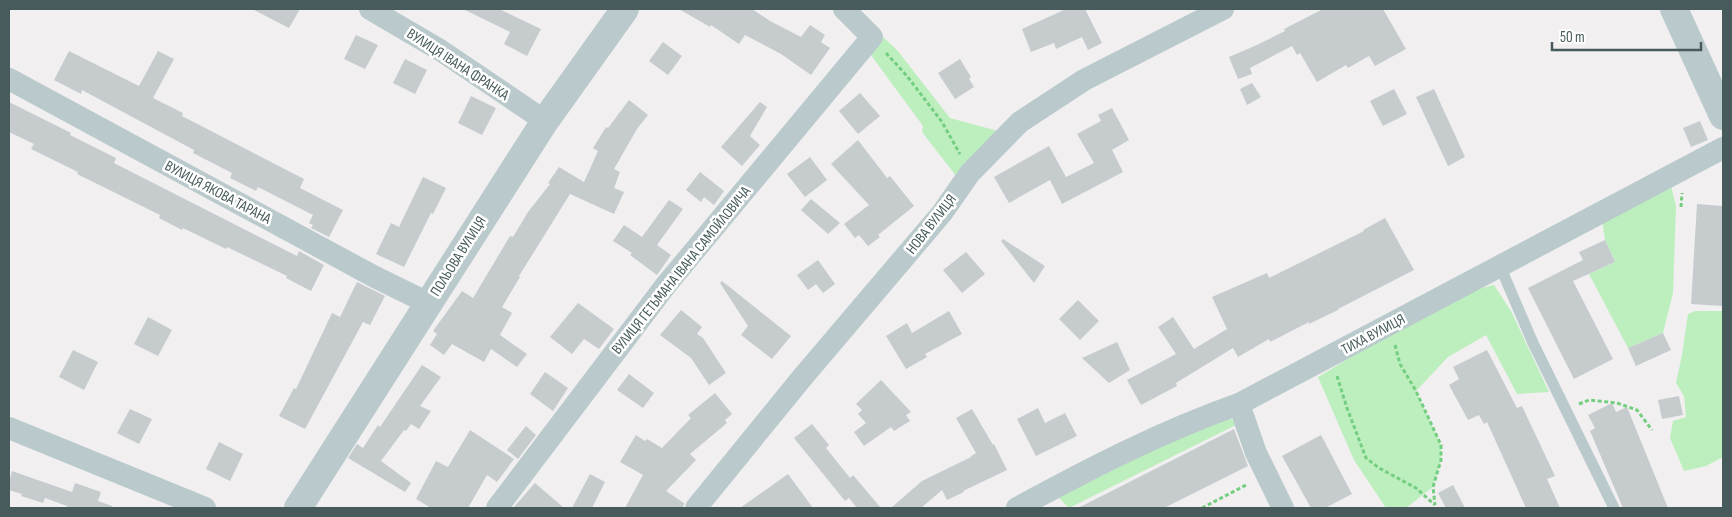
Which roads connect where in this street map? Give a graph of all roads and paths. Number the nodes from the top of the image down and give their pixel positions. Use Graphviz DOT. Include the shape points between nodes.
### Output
graph roads {
  1 [pos="370,9"];
  2 [pos="844,9"];
  3 [pos="1223,9"];
  4 [pos="1674,9"];
  5 [pos="619,11"];
  6 [pos="872,37"];
  7 [pos="9,79"];
  8 [pos="1720,101"];
  9 [pos="544,121"];
  10 [pos="1723,148"];
  11 [pos="970,173"];
  12 [pos="1500,266"];
  13 [pos="428,304"];
  14 [pos="1389,325"];
  15 [pos="1331,356"];
  16 [pos="1239,404"];
  17 [pos="1564,410"];
  18 [pos="9,428"];
  19 [pos="1652,430"];
  20 [pos="1266,474"];
  21 [pos="205,508"];
  22 [pos="298,508"];
  23 [pos="497,508"];
  24 [pos="696,508"];
  25 [pos="1017,508"];
  26 [pos="1202,508"];
  27 [pos="1283,508"];
  28 [pos="1614,508"];
  1 -- 9 [label="street, ВУЛИЦЯ ІВАНА ФРАНКА" via="440,50"];
  2 -- 6 [label="street"];
  3 -- 11 [label="street, НОВА ВУЛИЦЯ" via="1084,80 1020,122"];
  4 -- 8 [label="street"];
  5 -- 9 [label="street, ПОЛЬОВА ВУЛИЦЯ"];
  6 -- 11 [label="path" via="942,122"];
  6 -- 23 [label="street, ВУЛИЦЯ ГЕТЬМАНА ІВАНА САМОЙЛОВИЧА" via="666,285"];
  7 -- 13 [label="street, ВУЛИЦЯ ЯКОВА ТАРАНА"];
  9 -- 13 [label="street, ПОЛЬОВА ВУЛИЦЯ"];
  10 -- 12 [label="street, ТИХА ВУЛИЦЯ"];
  11 -- 24 [label="street, НОВА ВУЛИЦЯ" via="942,213"];
  12 -- 14 [label="street, ТИХА ВУЛИЦЯ"];
  12 -- 17 [label="lane"];
  13 -- 22 [label="street, ПОЛЬОВА ВУЛИЦЯ"];
  14 -- 15 [label="street, ТИХА ВУЛИЦЯ"];
  14 -- 15 [label="path" via="1400,364 1441,445 1432,487 1436,505 1416,488 1366,458"];
  15 -- 16 [label="street, ТИХА ВУЛИЦЯ"];
  16 -- 20 [label="street"];
  16 -- 25 [label="street, ТИХА ВУЛИЦЯ" via="1197,418"];
  17 -- 19 [label="path" via="1589,400 1617,403 1637,410"];
  17 -- 28 [label="lane"];
  18 -- 21 [label="street"];
  20 -- 26 [label="path"];
  20 -- 27 [label="street"];
}
